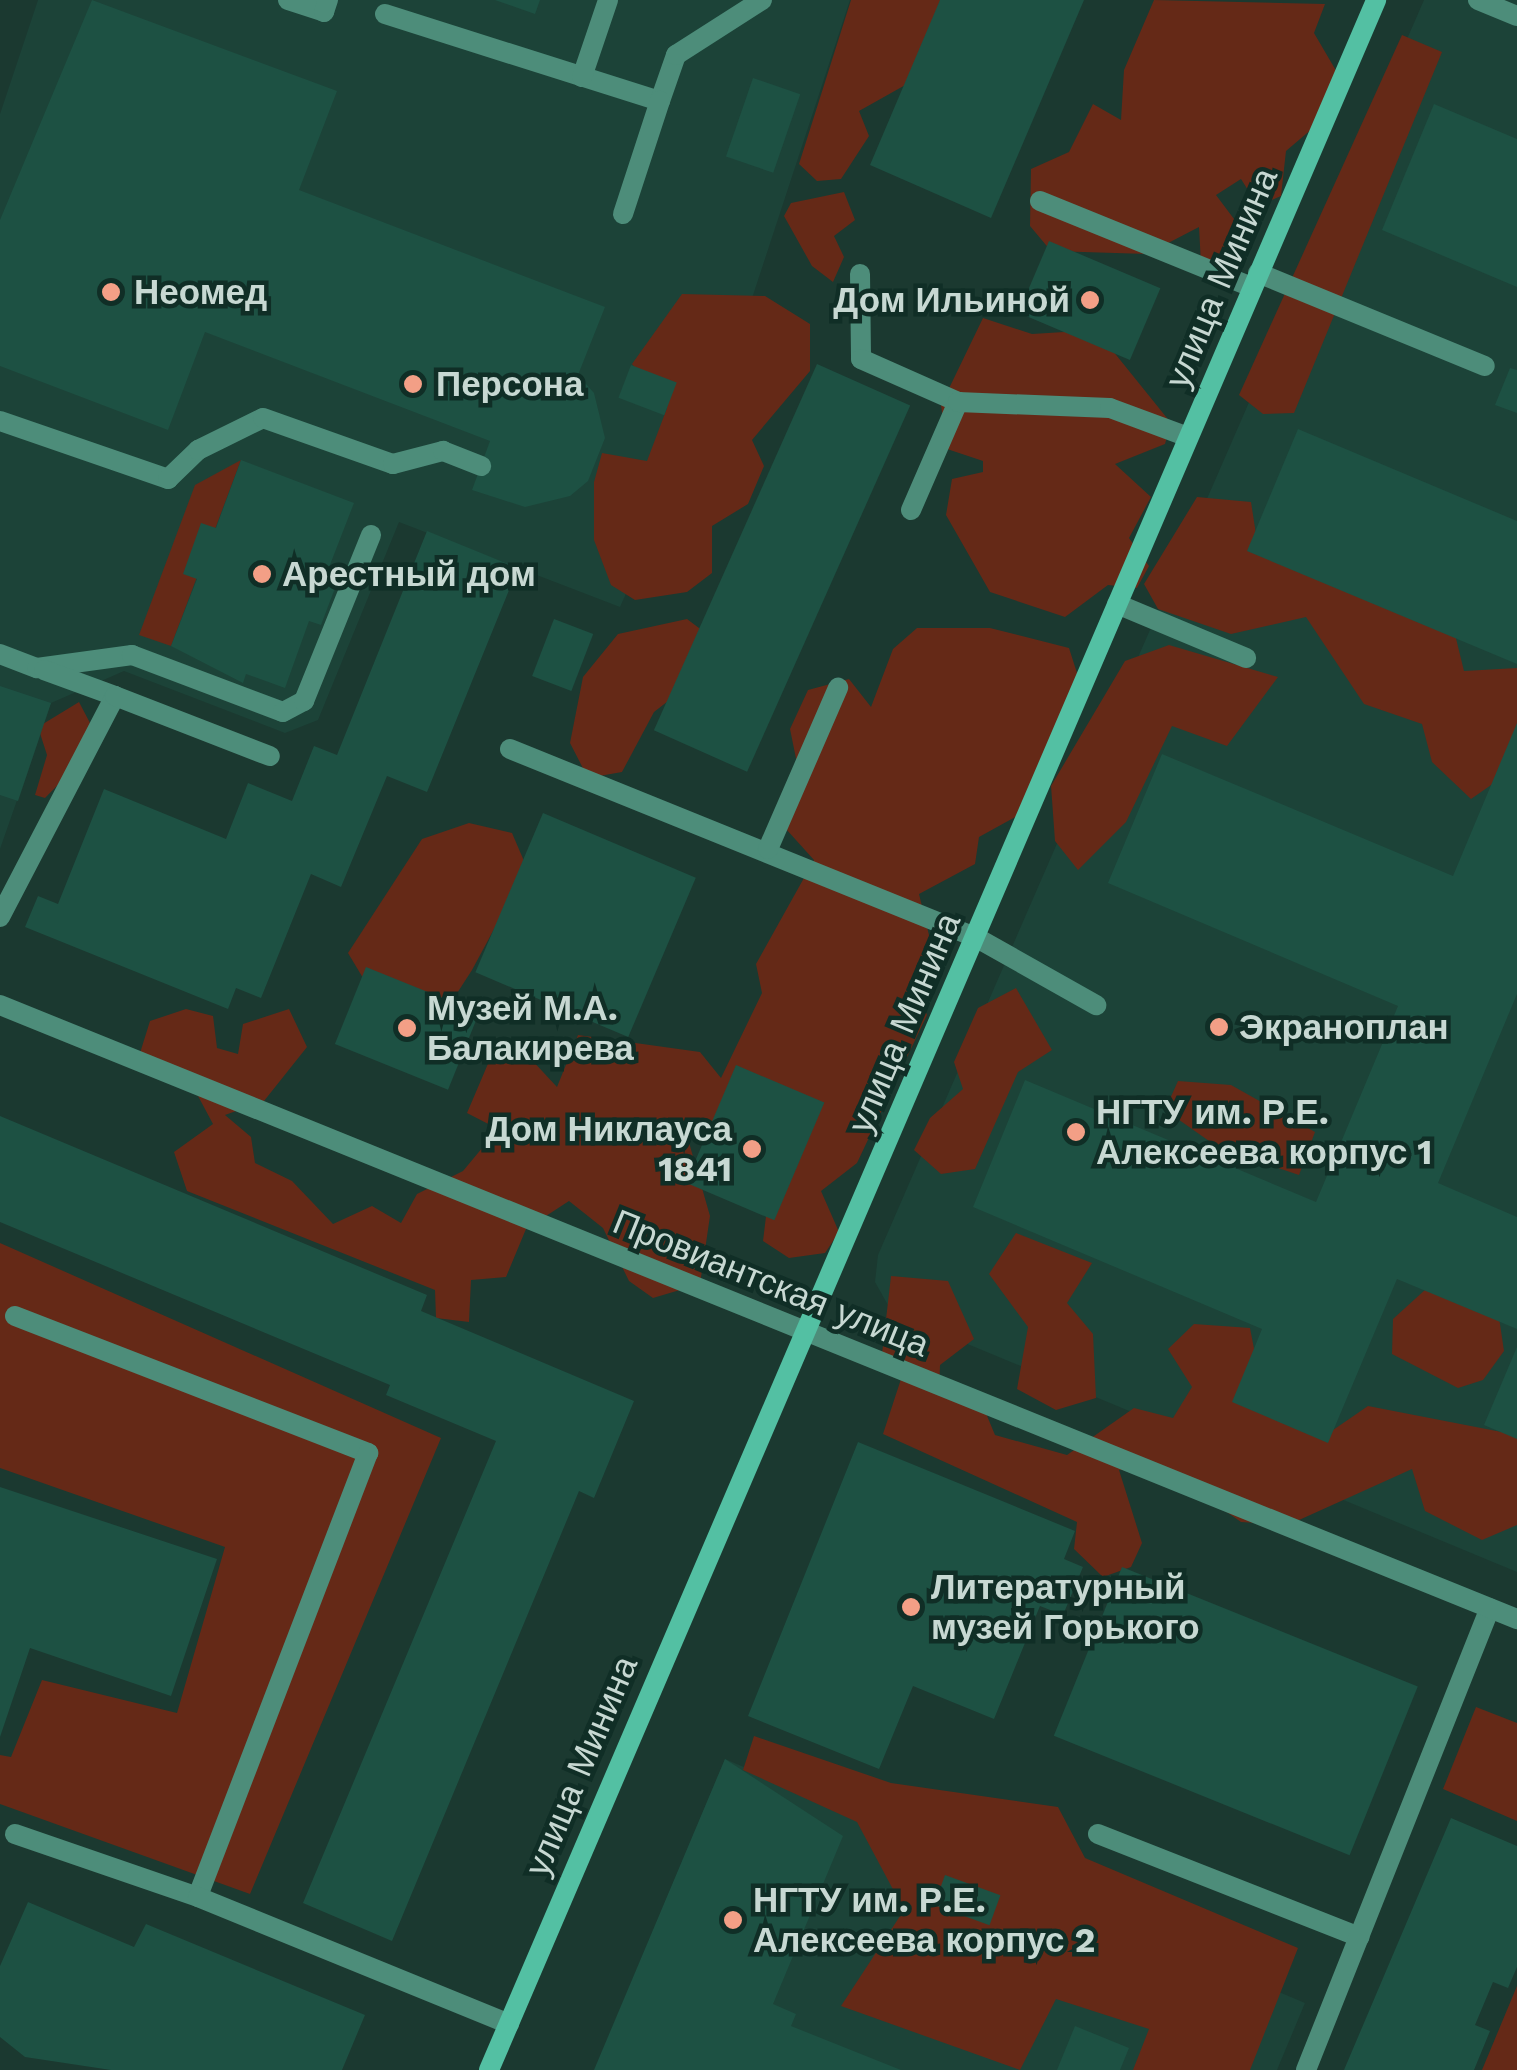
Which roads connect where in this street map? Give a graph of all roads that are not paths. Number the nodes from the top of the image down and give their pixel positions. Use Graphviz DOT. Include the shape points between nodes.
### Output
graph roads {
  1 [pos="288,0"];
  2 [pos="328,0"];
  3 [pos="608,0"];
  4 [pos="762,0"];
  5 [pos="1376,0"];
  6 [pos="1478,0"];
  7 [pos="385,14"];
  8 [pos="1517,16"];
  9 [pos="582,76"];
  10 [pos="660,101"];
  11 [pos="1040,200"];
  12 [pos="623,214"];
  13 [pos="860,274"];
  14 [pos="1255,280"];
  15 [pos="1486,366"];
  16 [pos="958,402"];
  17 [pos="0,421"];
  18 [pos="1188,437"];
  19 [pos="481,466"];
  20 [pos="911,510"];
  21 [pos="371,535"];
  22 [pos="1117,604"];
  23 [pos="0,654"];
  24 [pos="1246,658"];
  25 [pos="37,668"];
  26 [pos="838,688"];
  27 [pos="115,696"];
  28 [pos="510,748"];
  29 [pos="270,756"];
  30 [pos="768,849"];
  31 [pos="0,917"];
  32 [pos="976,938"];
  33 [pos="1096,1005"];
  34 [pos="0,1006"];
  35 [pos="15,1316"];
  36 [pos="804,1330"];
  37 [pos="1490,1608"];
  38 [pos="1517,1619"];
  39 [pos="15,1834"];
  40 [pos="1098,1834"];
  41 [pos="198,1897"];
  42 [pos="1359,1937"];
  43 [pos="508,2024"];
  44 [pos="489,2070"];
  45 [pos="1306,2070"];
  1 -- 2 [label="street" via="324,12"];
  3 -- 9 [label="street"];
  4 -- 10 [label="street" via="676,55"];
  5 -- 14 [label="street, улица Минина"];
  6 -- 8 [label="street"];
  7 -- 9 [label="street"];
  9 -- 10 [label="street"];
  10 -- 12 [label="street"];
  11 -- 14 [label="street"];
  13 -- 16 [label="street" via="861,359"];
  14 -- 15 [label="street"];
  14 -- 18 [label="street, улица Минина"];
  16 -- 18 [label="street" via="1110,408"];
  16 -- 20 [label="street"];
  17 -- 19 [label="street" via="168,479 198,450 263,418 393,464 443,451"];
  18 -- 22 [label="street, улица Минина"];
  21 -- 25 [label="street" via="304,701 283,712 132,655"];
  22 -- 24 [label="street"];
  22 -- 32 [label="street, улица Минина"];
  23 -- 25 [label="street"];
  25 -- 27 [label="street"];
  26 -- 30 [label="street"];
  27 -- 29 [label="street"];
  27 -- 31 [label="street"];
  28 -- 30 [label="street"];
  30 -- 32 [label="street"];
  32 -- 33 [label="street"];
  32 -- 36 [label="street, улица Минина"];
  34 -- 36 [label="street, Провиантская улица"];
  35 -- 41 [label="street" via="368,1453"];
  36 -- 37 [label="street, Провиантская улица"];
  36 -- 43 [label="street, улица Минина"];
  37 -- 38 [label="street, Провиантская улица"];
  37 -- 42 [label="street"];
  39 -- 41 [label="street"];
  40 -- 42 [label="street"];
  41 -- 43 [label="street"];
  42 -- 45 [label="street"];
  43 -- 44 [label="street, улица Минина"];
}
